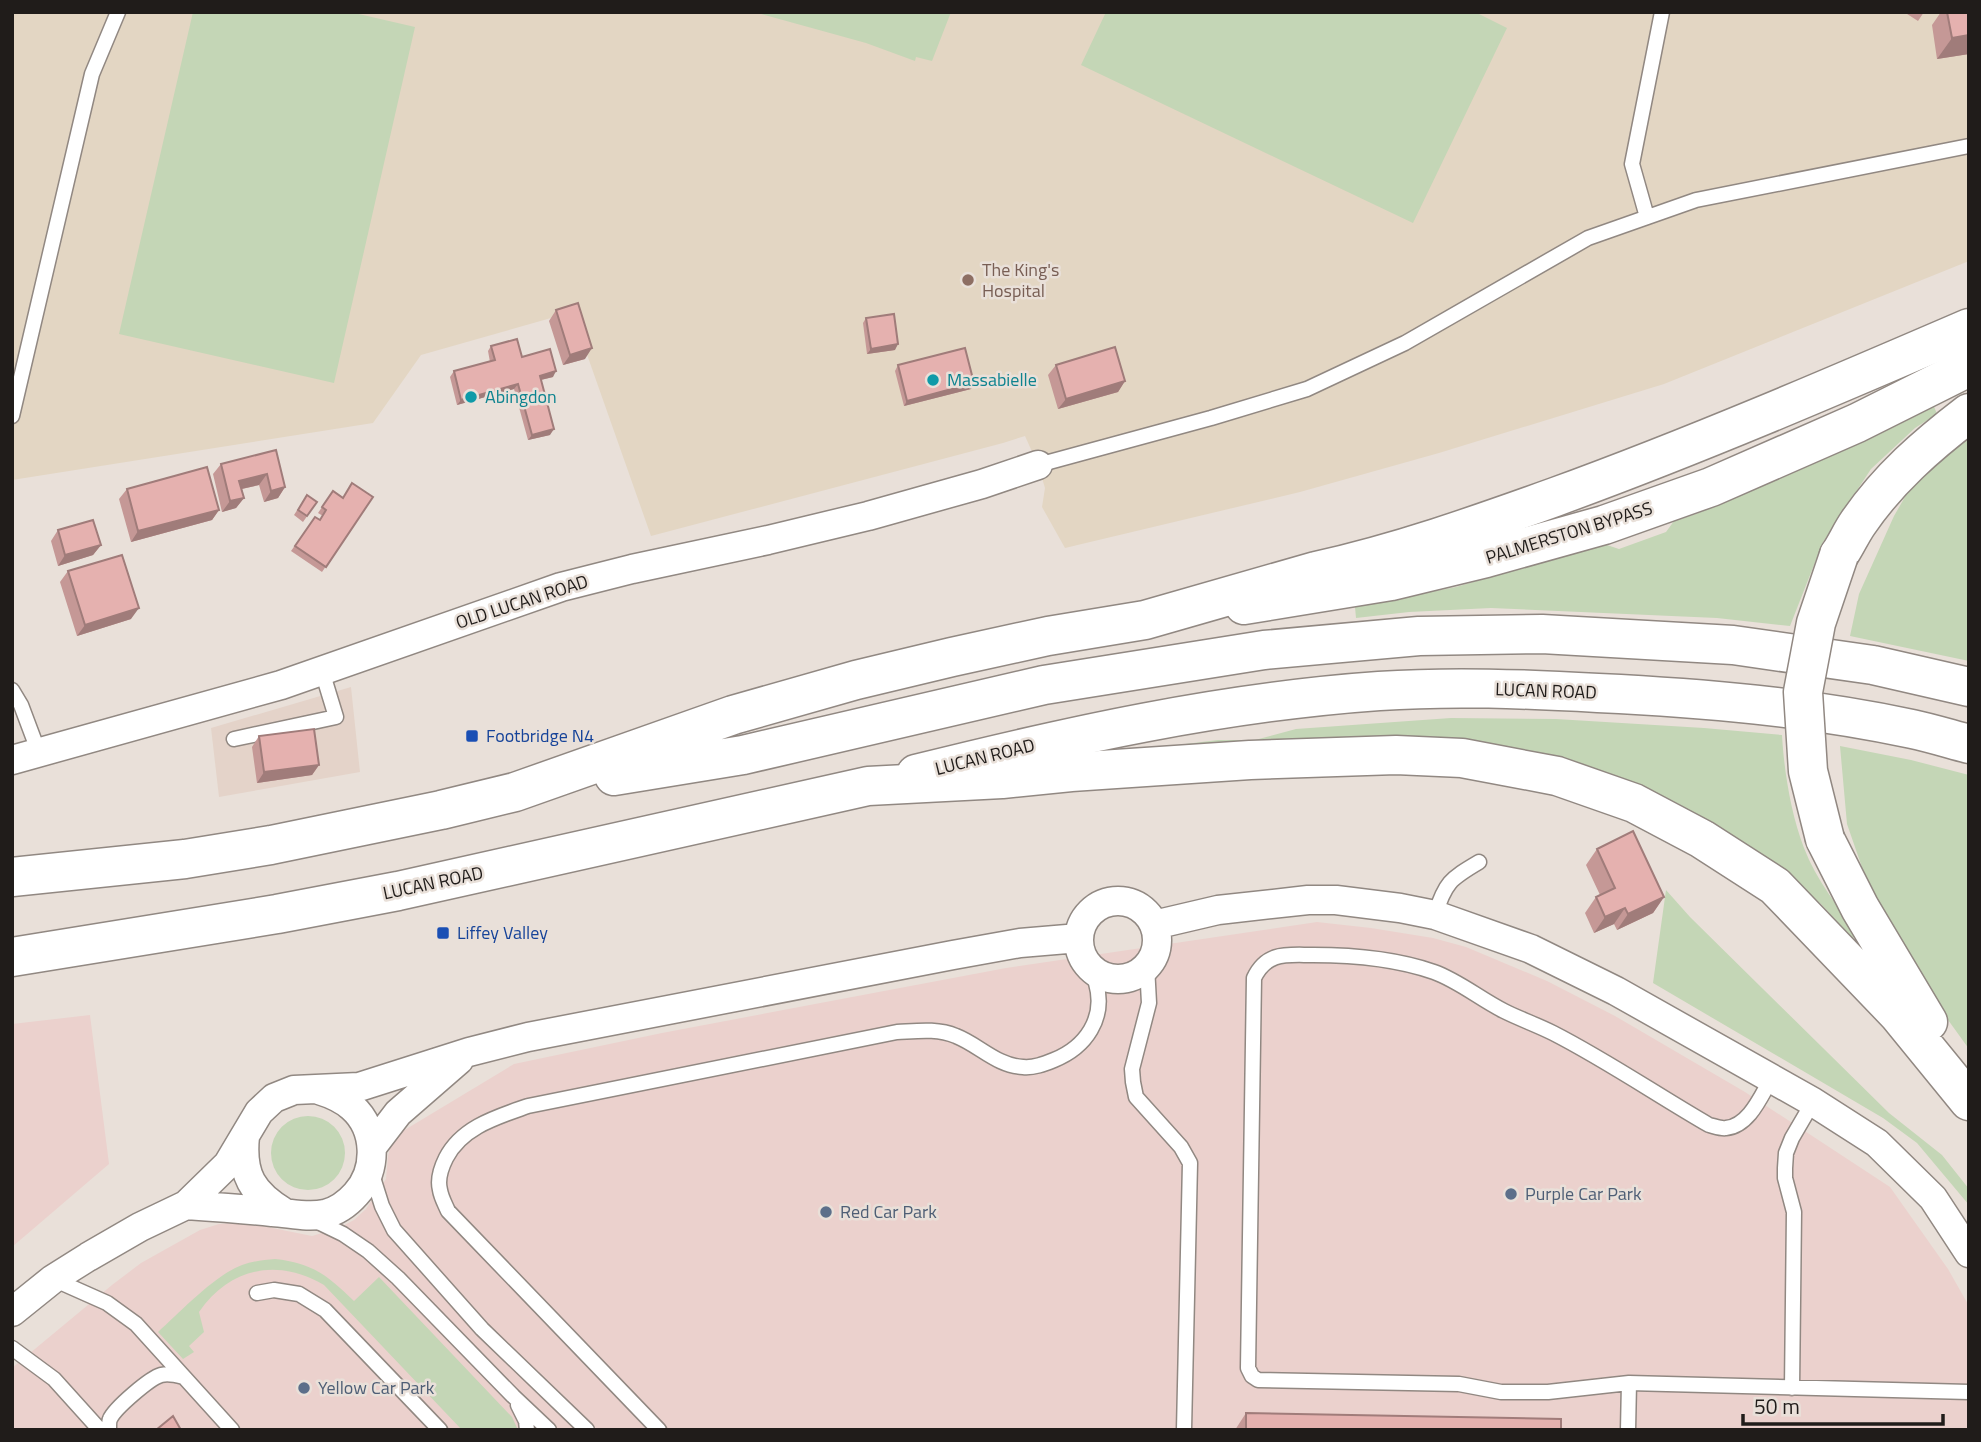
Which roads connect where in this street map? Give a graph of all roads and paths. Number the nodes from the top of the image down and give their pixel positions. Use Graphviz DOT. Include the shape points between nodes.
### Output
graph roads {
  1 [pos="118,12"];
  2 [pos="1662,12"];
  3 [pos="1969,146"];
  4 [pos="1647,217"];
  5 [pos="1969,328"];
  6 [pos="1969,367"];
  7 [pos="1969,413"];
  8 [pos="12,416"];
  9 [pos="1038,465"];
  10 [pos="1145,620"];
  11 [pos="322,671"];
  12 [pos="1969,687"];
  13 [pos="12,690"];
  14 [pos="234,739"];
  15 [pos="1969,744"];
  16 [pos="39,753"];
  17 [pos="12,760"];
  18 [pos="868,786"];
  19 [pos="515,792"];
  20 [pos="1479,862"];
  21 [pos="12,877"];
  22 [pos="1435,915"];
  23 [pos="1154,925"];
  24 [pos="1083,951"];
  25 [pos="12,957"];
  26 [pos="1147,966"];
  27 [pos="470,1052"];
  28 [pos="1771,1079"];
  29 [pos="1969,1086"];
  30 [pos="316,1089"];
  31 [pos="1969,1101"];
  32 [pos="1813,1102"];
  33 [pos="245,1136"];
  34 [pos="371,1158"];
  35 [pos="186,1205"];
  36 [pos="296,1215"];
  37 [pos="1969,1253"];
  38 [pos="53,1279"];
  39 [pos="257,1293"];
  40 [pos="12,1312"];
  41 [pos="12,1348"];
  42 [pos="184,1377"];
  43 [pos="1629,1384"];
  44 [pos="1792,1388"];
  45 [pos="1969,1392"];
  46 [pos="513,1396"];
  47 [pos="100,1430"];
  48 [pos="109,1430"];
  49 [pos="232,1430"];
  50 [pos="440,1430"];
  51 [pos="527,1430"];
  52 [pos="549,1430"];
  53 [pos="587,1430"];
  54 [pos="659,1430"];
  55 [pos="1184,1430"];
  56 [pos="1628,1430"];
  1 -- 8 [label="lane" via="92,74"];
  2 -- 4 [label="lane" via="1632,164"];
  3 -- 4 [label="lane" via="1696,200"];
  4 -- 9 [label="lane" via="1588,238 1405,343 1307,389"];
  5 -- 10 [label="main road" via="1627,470 1465,530"];
  6 -- 10 [label="main road, PALMERSTON BYPASS" via="1857,423 1711,487 1604,525 1391,581"];
  7 -- 29 [label="main road, bridge" via="1931,441 1858,522 1839,555 1816,623 1803,692 1808,771 1825,839 1877,938"];
  9 -- 11 [label="street, OLD LUCAN ROAD" via="868,516 561,587"];
  10 -- 19 [label="main road" via="1048,636 856,680 733,715"];
  11 -- 14 [label="lane" via="336,717"];
  11 -- 16 [label="street, OLD LUCAN ROAD"];
  12 -- 19 [label="main road" via="1873,666 1733,645 1542,634 1419,636 1264,650 1044,685 743,755"];
  13 -- 16 [label="lane"];
  15 -- 18 [label="main road, LUCAN ROAD" via="1912,729 1732,702 1480,688 1380,691 1187,714 1026,746"];
  16 -- 17 [label="street, OLD LUCAN ROAD"];
  18 -- 25 [label="main road, LUCAN ROAD" via="398,891"];
  18 -- 31 [label="main road" via="1250,760 1396,755 1462,758 1557,776 1634,803 1702,839 1774,886 1898,1014"];
  19 -- 21 [label="main road" via="247,849"];
  20 -- 22 [label="lane" via="1457,875 1442,893"];
  22 -- 23 [label="street" via="1308,900 1218,910"];
  22 -- 28 [label="street" via="1573,969"];
  23 -- 24 [label="street" via="1137,905 1111,901 1099,905 1082,925"];
  23 -- 26 [label="street" via="1156,947"];
  24 -- 26 [label="street" via="1096,971 1106,976 1128,977"];
  24 -- 27 [label="street" via="1020,943 953,954"];
  24 -- 54 [label="lane" via="1097,984 1093,1028 1075,1049 1035,1067 1001,1062 954,1035 934,1030 897,1032 528,1106 466,1133 450,1150 440,1169 439,1189 448,1211"];
  26 -- 55 [label="lane" via="1149,1003 1132,1069 1136,1097 1190,1163"];
  27 -- 30 [label="street" via="359,1087"];
  27 -- 34 [label="street" via="398,1113"];
  28 -- 32 [label="street"];
  28 -- 43 [label="lane" via="1742,1122 1726,1128 1709,1125 1553,1033 1433,971 1344,956 1296,956 1269,959 1260,965 1254,978 1247,1360 1252,1376 1258,1380 1459,1384 1501,1392"];
  30 -- 33 [label="street" via="294,1090 274,1098"];
  30 -- 34 [label="street" via="337,1095 354,1108 366,1126"];
  32 -- 37 [label="street" via="1877,1143 1933,1198"];
  32 -- 44 [label="lane" via="1786,1153 1785,1178 1794,1212"];
  33 -- 35 [label="street" via="228,1164"];
  33 -- 36 [label="street" via="246,1168 253,1187 266,1202"];
  34 -- 36 [label="street" via="362,1188 347,1204 328,1214"];
  34 -- 53 [label="lane" via="382,1206 394,1230 482,1329"];
  35 -- 36 [label="street"];
  35 -- 38 [label="street" via="139,1227"];
  36 -- 46 [label="lane" via="343,1234 368,1251"];
  38 -- 40 [label="street"];
  38 -- 42 [label="lane" via="116,1308"];
  39 -- 50 [label="lane" via="299,1294 325,1310"];
  41 -- 47 [label="lane" via="54,1379"];
  42 -- 48 [label="lane" via="155,1378 116,1411"];
  42 -- 49 [label="lane"];
  43 -- 44 [label="lane"];
  43 -- 56 [label="lane"];
  44 -- 45 [label="lane"];
  46 -- 51 [label="lane"];
  46 -- 52 [label="lane"];
}
